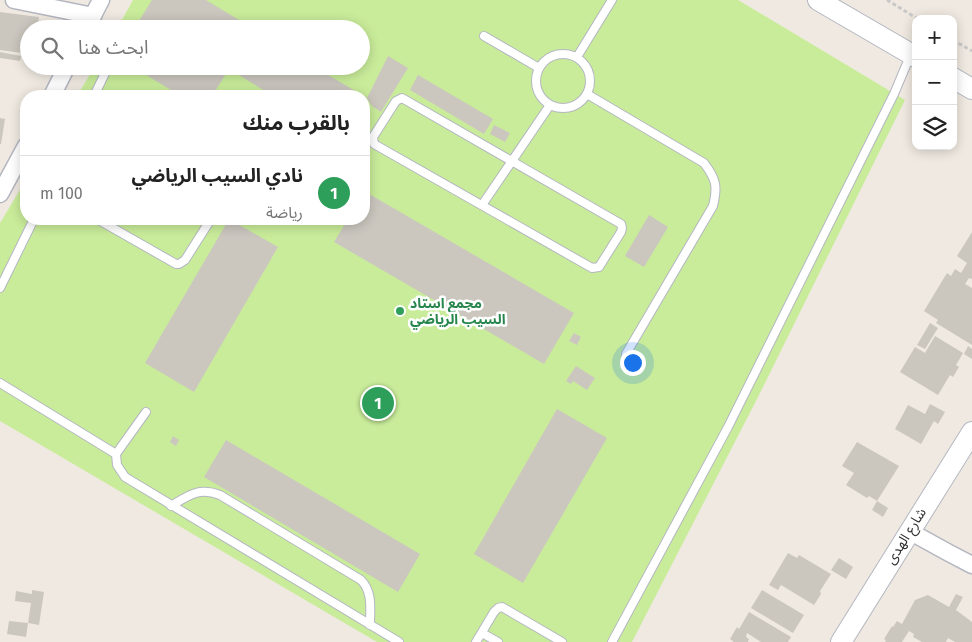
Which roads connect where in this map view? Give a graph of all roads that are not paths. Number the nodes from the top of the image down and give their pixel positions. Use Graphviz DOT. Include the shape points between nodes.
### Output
graph roads {
  1 [pos="14,0"];
  2 [pos="101,0"];
  3 [pos="612,0"];
  4 [pos="818,0"];
  5 [pos="79,20"];
  6 [pos="91,20"];
  7 [pos="484,36"];
  8 [pos="912,54"];
  9 [pos="577,57"];
  10 [pos="912,57"];
  11 [pos="540,68"];
  12 [pos="62,75"];
  13 [pos="104,75"];
  14 [pos="957,80"];
  15 [pos="972,89"];
  16 [pos="55,90"];
  17 [pos="98,90"];
  18 [pos="587,94"];
  19 [pos="550,105"];
  20 [pos="20,157"];
  21 [pos="510,162"];
  22 [pos="0,194"];
  23 [pos="482,205"];
  24 [pos="31,225"];
  25 [pos="108,225"];
  26 [pos="206,225"];
  27 [pos="0,288"];
  28 [pos="626,354"];
  29 [pos="0,383"];
  30 [pos="146,412"];
  31 [pos="972,432"];
  32 [pos="116,454"];
  33 [pos="171,506"];
  34 [pos="909,531"];
  35 [pos="972,564"];
  36 [pos="370,625"];
  37 [pos="482,633"];
  38 [pos="398,642"];
  39 [pos="476,642"];
  40 [pos="498,642"];
  41 [pos="562,642"];
  42 [pos="612,642"];
  43 [pos="841,642"];
  1 -- 5 [label="street"];
  2 -- 6 [label="street"];
  3 -- 9 [label="lane"];
  4 -- 8 [label="street"];
  7 -- 11 [label="lane"];
  9 -- 11 [label="lane" via="556,55"];
  9 -- 18 [label="lane" via="590,74"];
  10 -- 42 [label="lane" via="728,427"];
  11 -- 19 [label="lane" via="537,88"];
  12 -- 16 [label="street"];
  13 -- 17 [label="lane"];
  14 -- 15 [label="street"];
  18 -- 19 [label="lane" via="571,107"];
  18 -- 28 [label="lane" via="704,163 714,176 717,192 713,206"];
  19 -- 21 [label="lane"];
  20 -- 22 [label="street"];
  21 -- 23 [label="lane"];
  21 -- 23 [label="lane" via="402,98 391,108 373,137 374,144"];
  21 -- 23 [label="lane" via="621,224 621,232 601,263 592,268"];
  24 -- 27 [label="lane"];
  25 -- 26 [label="lane" via="176,264 185,260"];
  29 -- 32 [label="lane"];
  30 -- 32 [label="lane"];
  31 -- 34 [label="street, شارع الهدى"];
  32 -- 33 [label="lane" via="117,465 125,477"];
  33 -- 36 [label="lane"];
  33 -- 36 [label="lane" via="192,493 201,491 220,495 361,580 369,590"];
  34 -- 35 [label="street"];
  34 -- 43 [label="street, شارع الهدى"];
  36 -- 38 [label="lane"];
  37 -- 39 [label="lane"];
  37 -- 40 [label="lane"];
  37 -- 41 [label="lane" via="494,612 502,607"];
}
